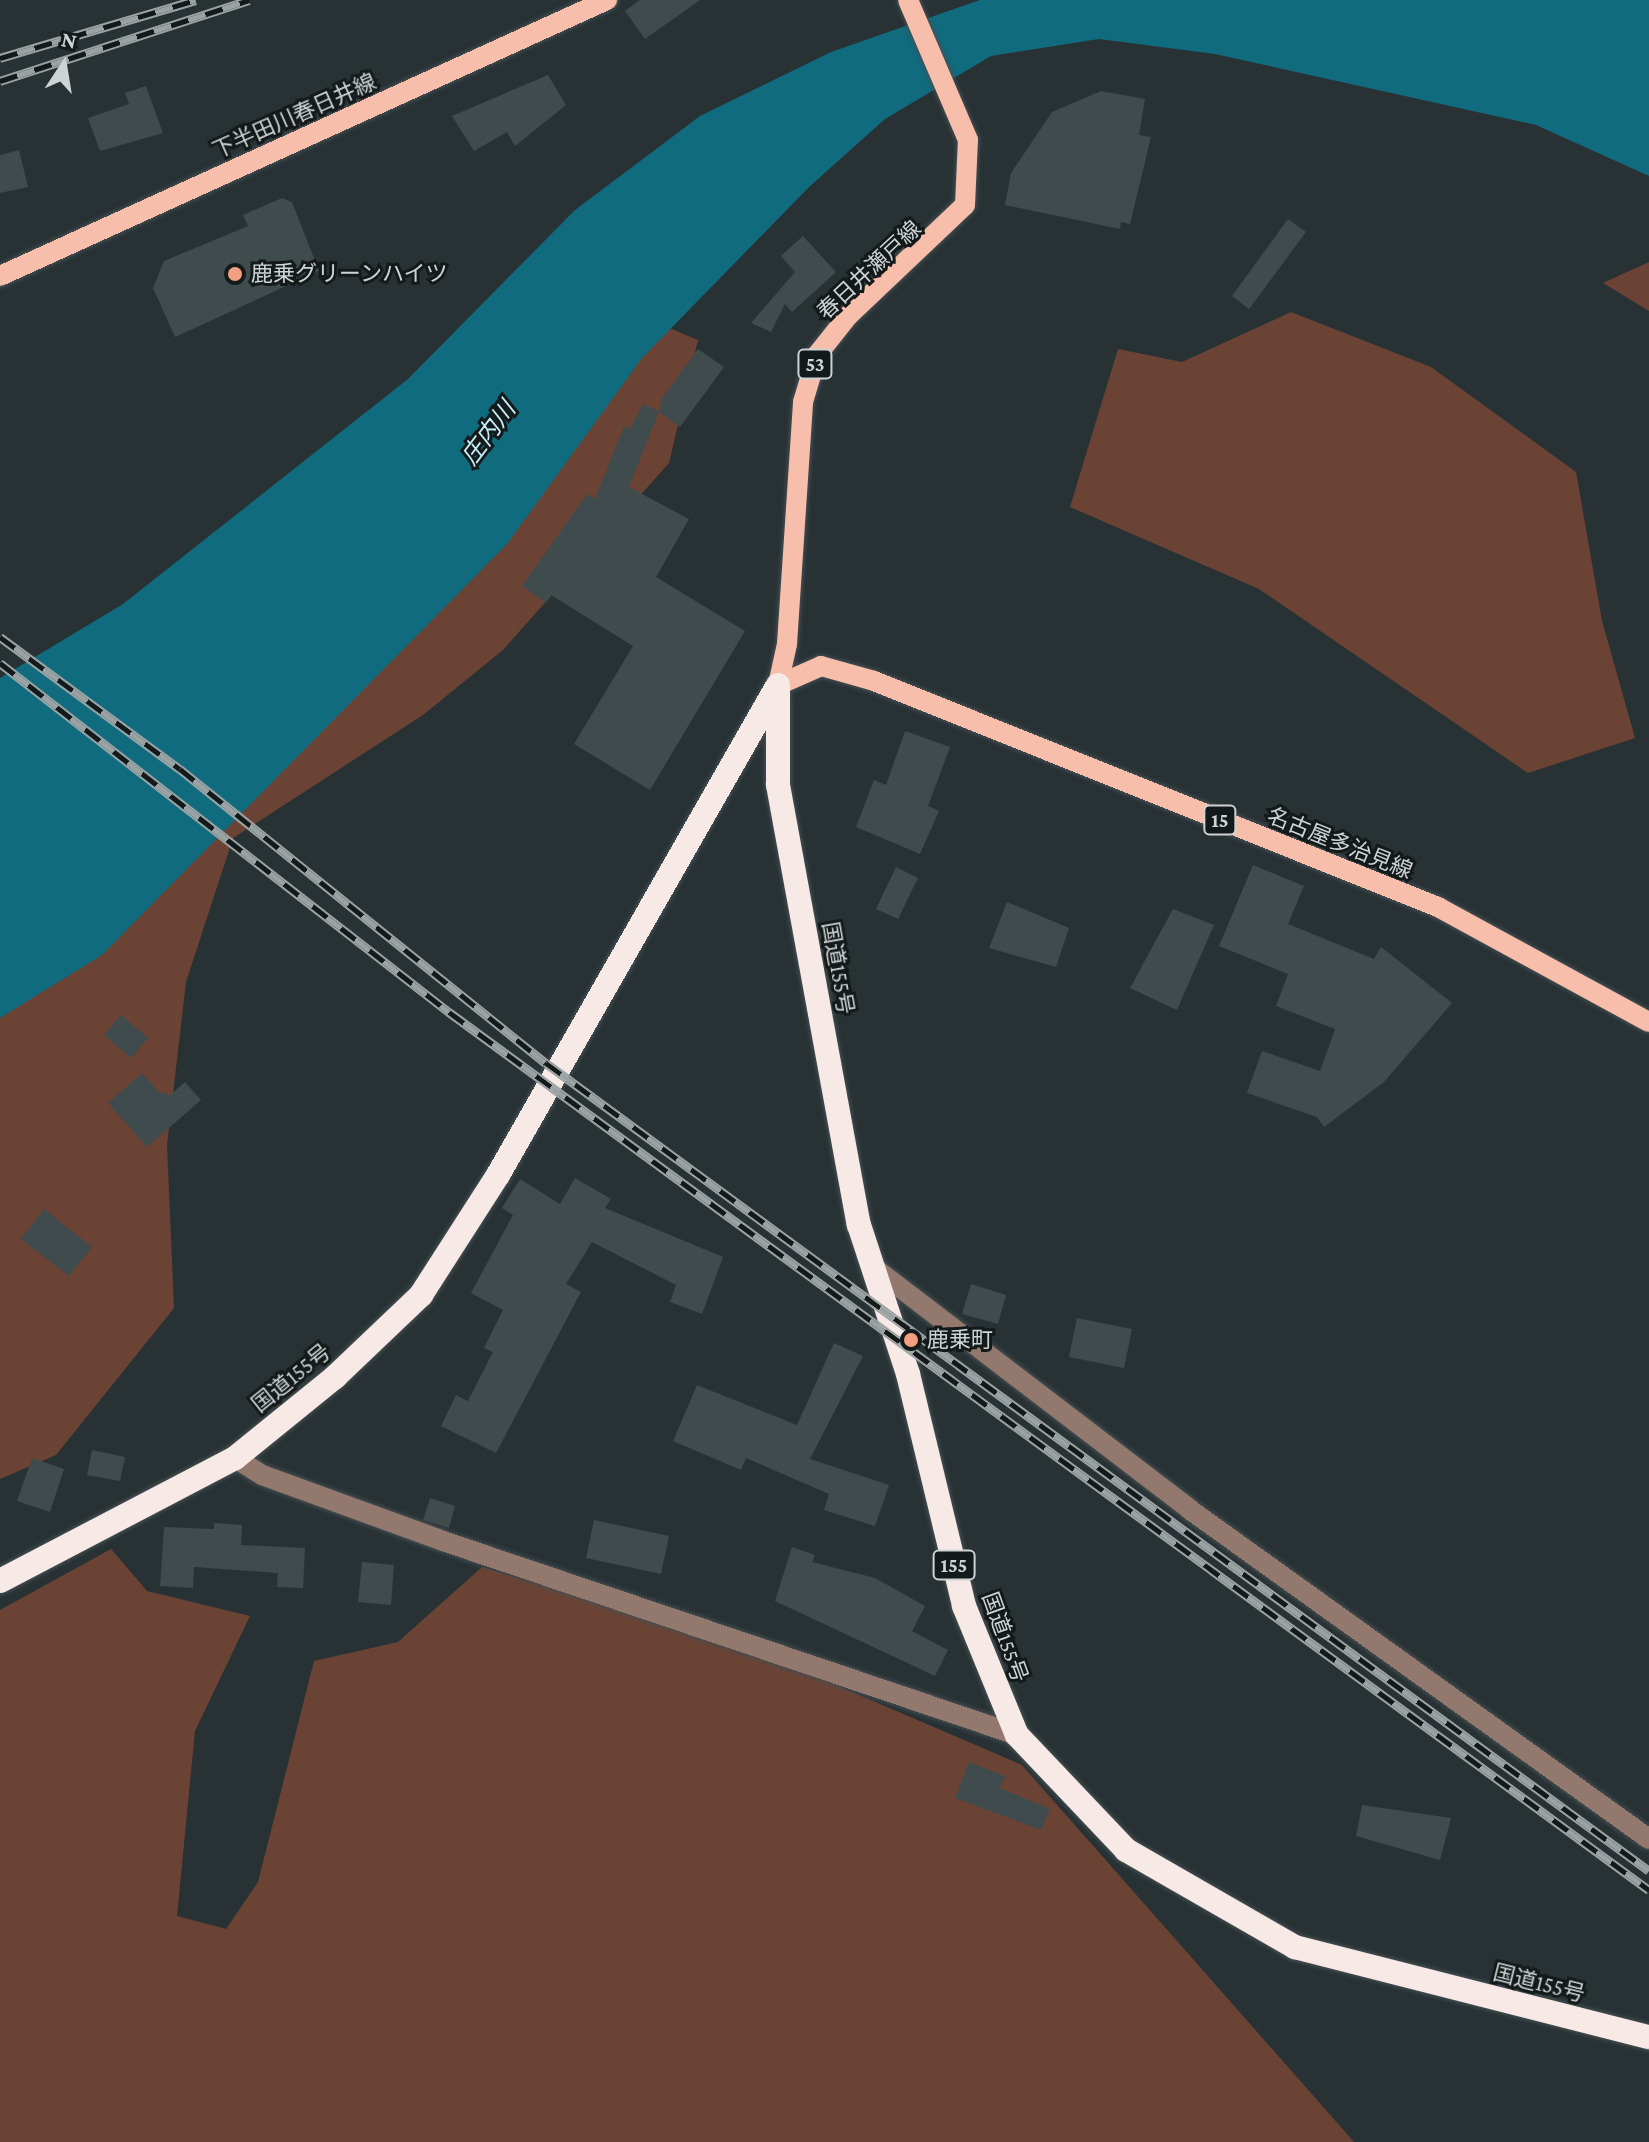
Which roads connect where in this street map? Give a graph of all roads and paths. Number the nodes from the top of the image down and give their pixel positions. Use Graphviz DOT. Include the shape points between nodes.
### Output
graph roads {
  1 [pos="607,0"];
  2 [pos="908,0"];
  3 [pos="0,276"];
  4 [pos="778,685"];
  5 [pos="1649,1022"];
  6 [pos="873,1267"];
  7 [pos="235,1458"];
  8 [pos="0,1581"];
  9 [pos="1017,1735"];
  10 [pos="1649,1839"];
  11 [pos="1649,2037"];
  1 -- 3 [label="main road, 下半田川春日井線"];
  2 -- 4 [label="main road, 春日井瀬戸線 / 53" via="968,140 965,205 848,316 817,355 803,402 787,644"];
  4 -- 5 [label="main road, 名古屋多治見線 / 15" via="821,666 874,681 1438,907"];
  4 -- 6 [label="highway, 国道155号 / 155" via="778,785 859,1225"];
  4 -- 7 [label="highway, 国道155号" via="498,1175 421,1295 335,1377"];
  6 -- 9 [label="highway, 国道155号 / 155" via="908,1374 964,1606"];
  6 -- 10 [label="street" via="1189,1509"];
  7 -- 8 [label="highway, 国道155号"];
  7 -- 9 [label="street" via="262,1475 443,1541"];
  9 -- 11 [label="highway, 国道155号 / 155" via="1126,1850 1295,1947"];
}
